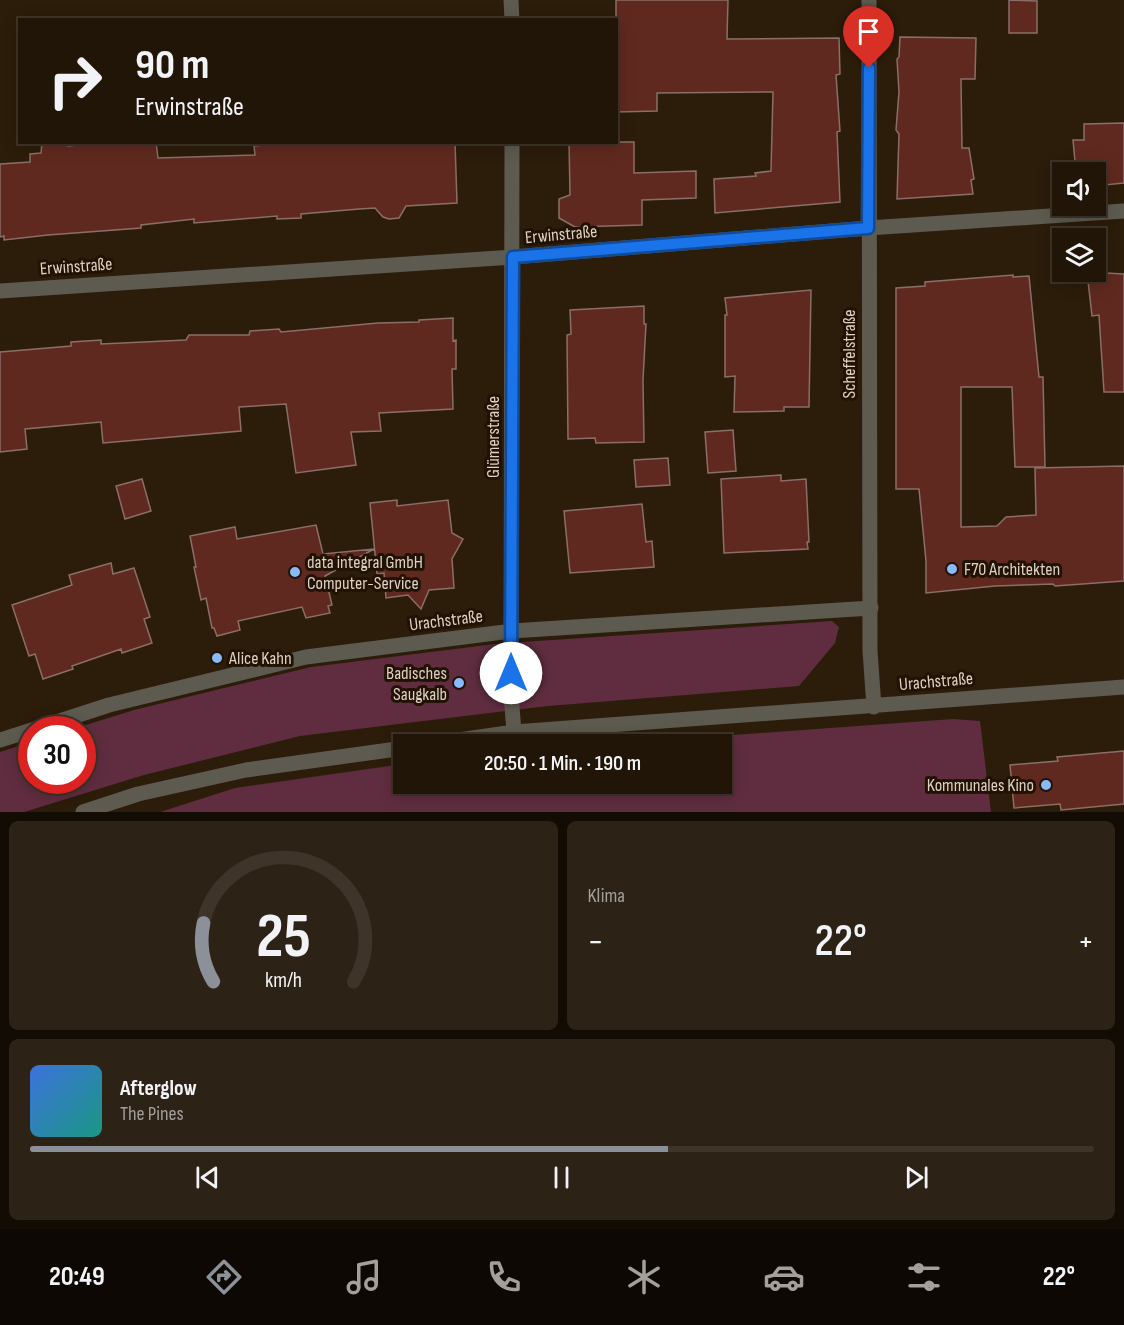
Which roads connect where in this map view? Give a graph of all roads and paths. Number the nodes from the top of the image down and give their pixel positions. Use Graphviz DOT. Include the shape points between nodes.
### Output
graph roads {
  1 [pos="511,0"];
  2 [pos="869,0"];
  3 [pos="512,18"];
  4 [pos="512,144"];
  5 [pos="1124,211"];
  6 [pos="868,228"];
  7 [pos="513,257"];
  8 [pos="0,291"];
  9 [pos="871,609"];
  10 [pos="512,631"];
  11 [pos="1124,687"];
  12 [pos="874,707"];
  13 [pos="76,716"];
  14 [pos="514,732"];
  15 [pos="500,734"];
  16 [pos="18,735"];
  17 [pos="0,740"];
  18 [pos="393,750"];
  19 [pos="83,812"];
  1 -- 3 [label="street"];
  2 -- 6 [label="street, Scheffelstraße"];
  4 -- 7 [label="street, Glümerstraße"];
  5 -- 6 [label="street, Erwinstraße"];
  6 -- 7 [label="street, Erwinstraße"];
  6 -- 9 [label="street, Scheffelstraße"];
  7 -- 8 [label="street, Erwinstraße"];
  7 -- 10 [label="street, Glümerstraße"];
  9 -- 10 [label="street, Urachstraße"];
  9 -- 12 [label="street, Scheffelstraße"];
  10 -- 13 [label="street, Urachstraße" via="306,657"];
  10 -- 14 [label="street, Glümerstraße"];
  11 -- 12 [label="street, Urachstraße"];
  12 -- 14 [label="street, Urachstraße"];
  14 -- 15 [label="street, Urachstraße"];
  16 -- 17 [label="street, Urachstraße"];
  18 -- 19 [label="street" via="246,771 138,795"];
}
